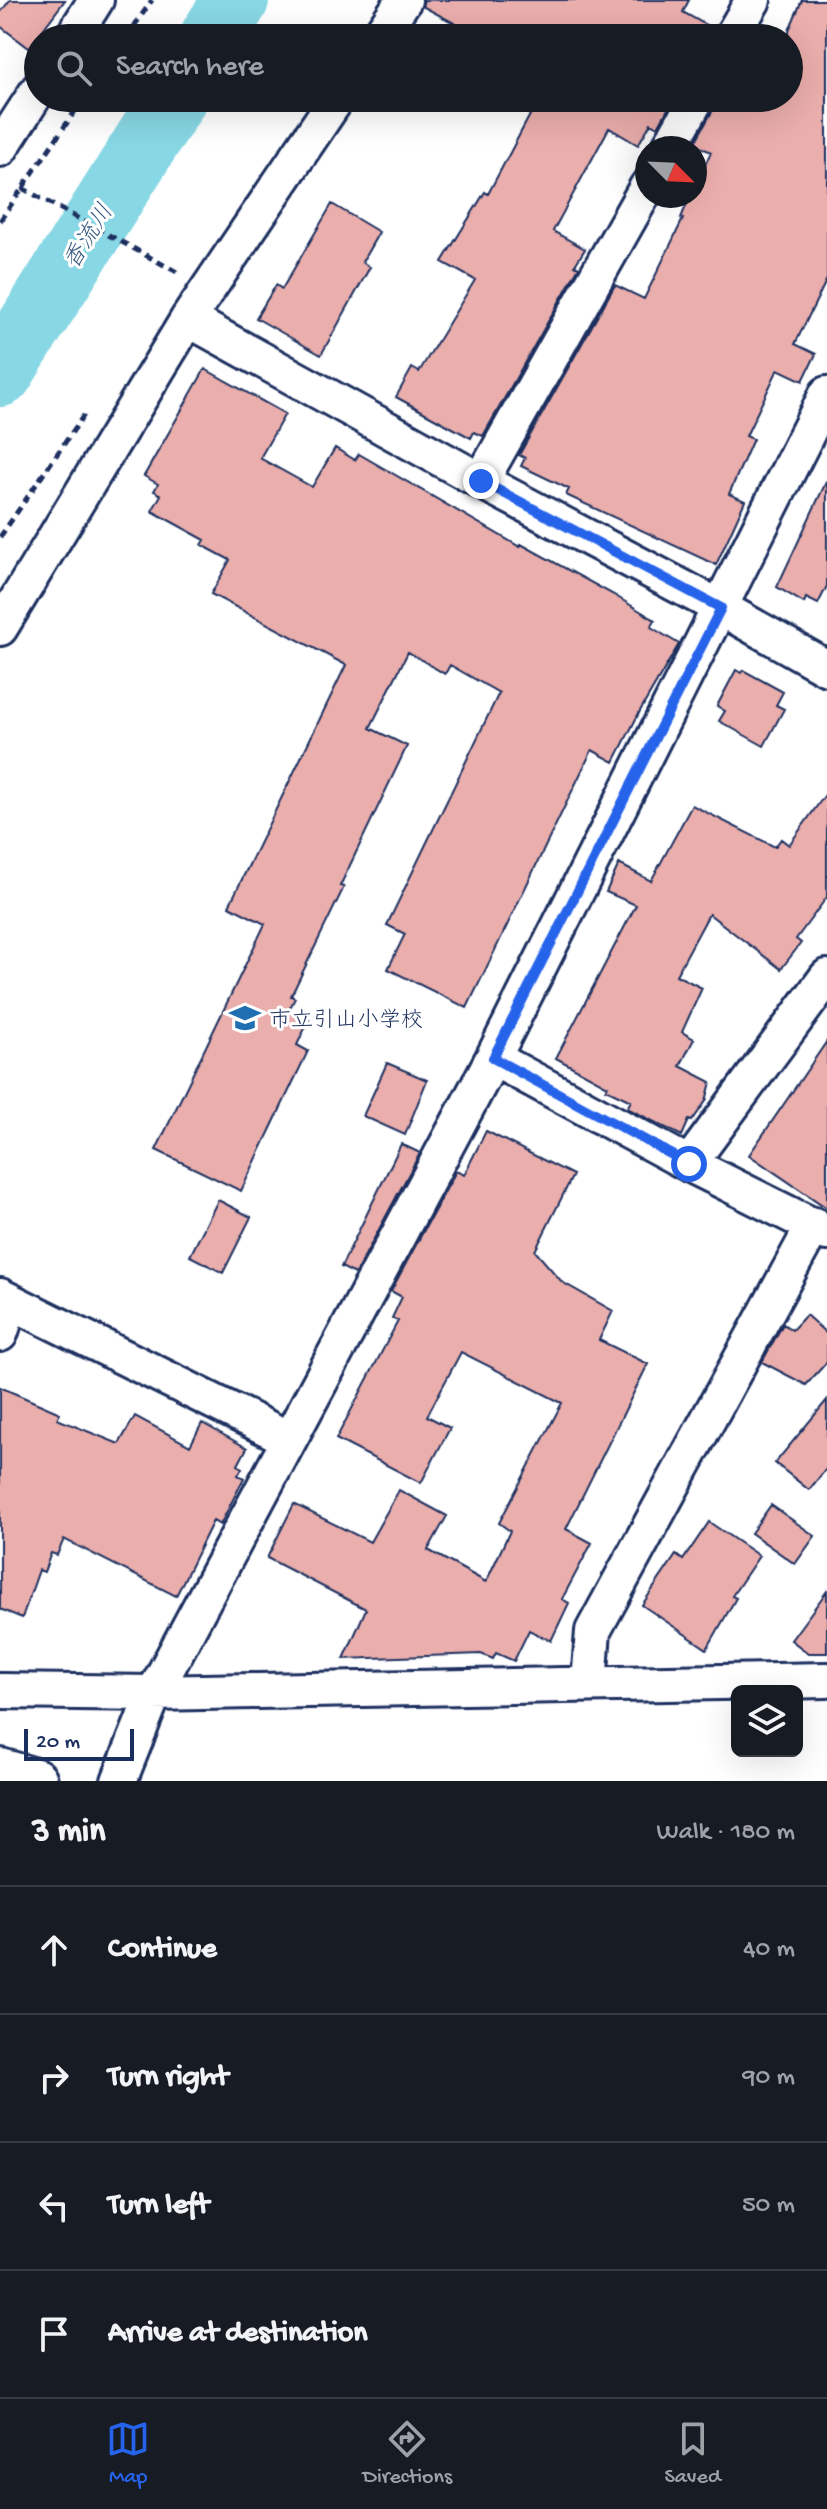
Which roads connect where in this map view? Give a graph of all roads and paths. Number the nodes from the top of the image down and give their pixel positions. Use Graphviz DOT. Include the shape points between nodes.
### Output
graph roads {
  1 [pos="96,0"];
  2 [pos="152,0"];
  3 [pos="404,0"];
  4 [pos="753,0"];
  5 [pos="81,24"];
  6 [pos="136,24"];
  7 [pos="388,24"];
  8 [pos="739,24"];
  9 [pos="24,112"];
  10 [pos="74,112"];
  11 [pos="328,112"];
  12 [pos="689,112"];
  13 [pos="676,136"];
  14 [pos="0,149"];
  15 [pos="22,188"];
  16 [pos="635,208"];
  17 [pos="0,221"];
  18 [pos="181,274"];
  19 [pos="188,319"];
  20 [pos="827,394"];
  21 [pos="481,481"];
  22 [pos="721,608"];
  23 [pos="0,628"];
  24 [pos="827,668"];
  25 [pos="827,977"];
  26 [pos="493,1058"];
  27 [pos="689,1164"];
  28 [pos="820,1229"];
  29 [pos="6,1299"];
  30 [pos="0,1334"];
  31 [pos="289,1439"];
  32 [pos="827,1680"];
  33 [pos="589,1684"];
  34 [pos="0,1691"];
  35 [pos="154,1693"];
  36 [pos="0,1771"];
  37 [pos="35,1781"];
  38 [pos="119,1781"];
  1 -- 5 [label="street"];
  2 -- 6 [label="path"];
  3 -- 7 [label="street"];
  4 -- 8 [label="street"];
  9 -- 14 [label="street"];
  10 -- 15 [label="path"];
  11 -- 19 [label="street"];
  12 -- 13 [label="street"];
  15 -- 17 [label="path"];
  15 -- 18 [label="path"];
  16 -- 21 [label="street"];
  19 -- 21 [label="street"];
  19 -- 23 [label="street"];
  20 -- 22 [label="street"];
  21 -- 22 [label="street"];
  22 -- 24 [label="street"];
  22 -- 26 [label="street"];
  25 -- 27 [label="street"];
  26 -- 27 [label="street"];
  26 -- 31 [label="street"];
  27 -- 28 [label="street"];
  28 -- 33 [label="street" via="593,1631"];
  29 -- 30 [label="street"];
  29 -- 31 [label="street"];
  31 -- 35 [label="street"];
  32 -- 33 [label="street"];
  33 -- 35 [label="street"];
  34 -- 35 [label="street"];
  35 -- 38 [label="street"];
  36 -- 37 [label="highway"];
}
